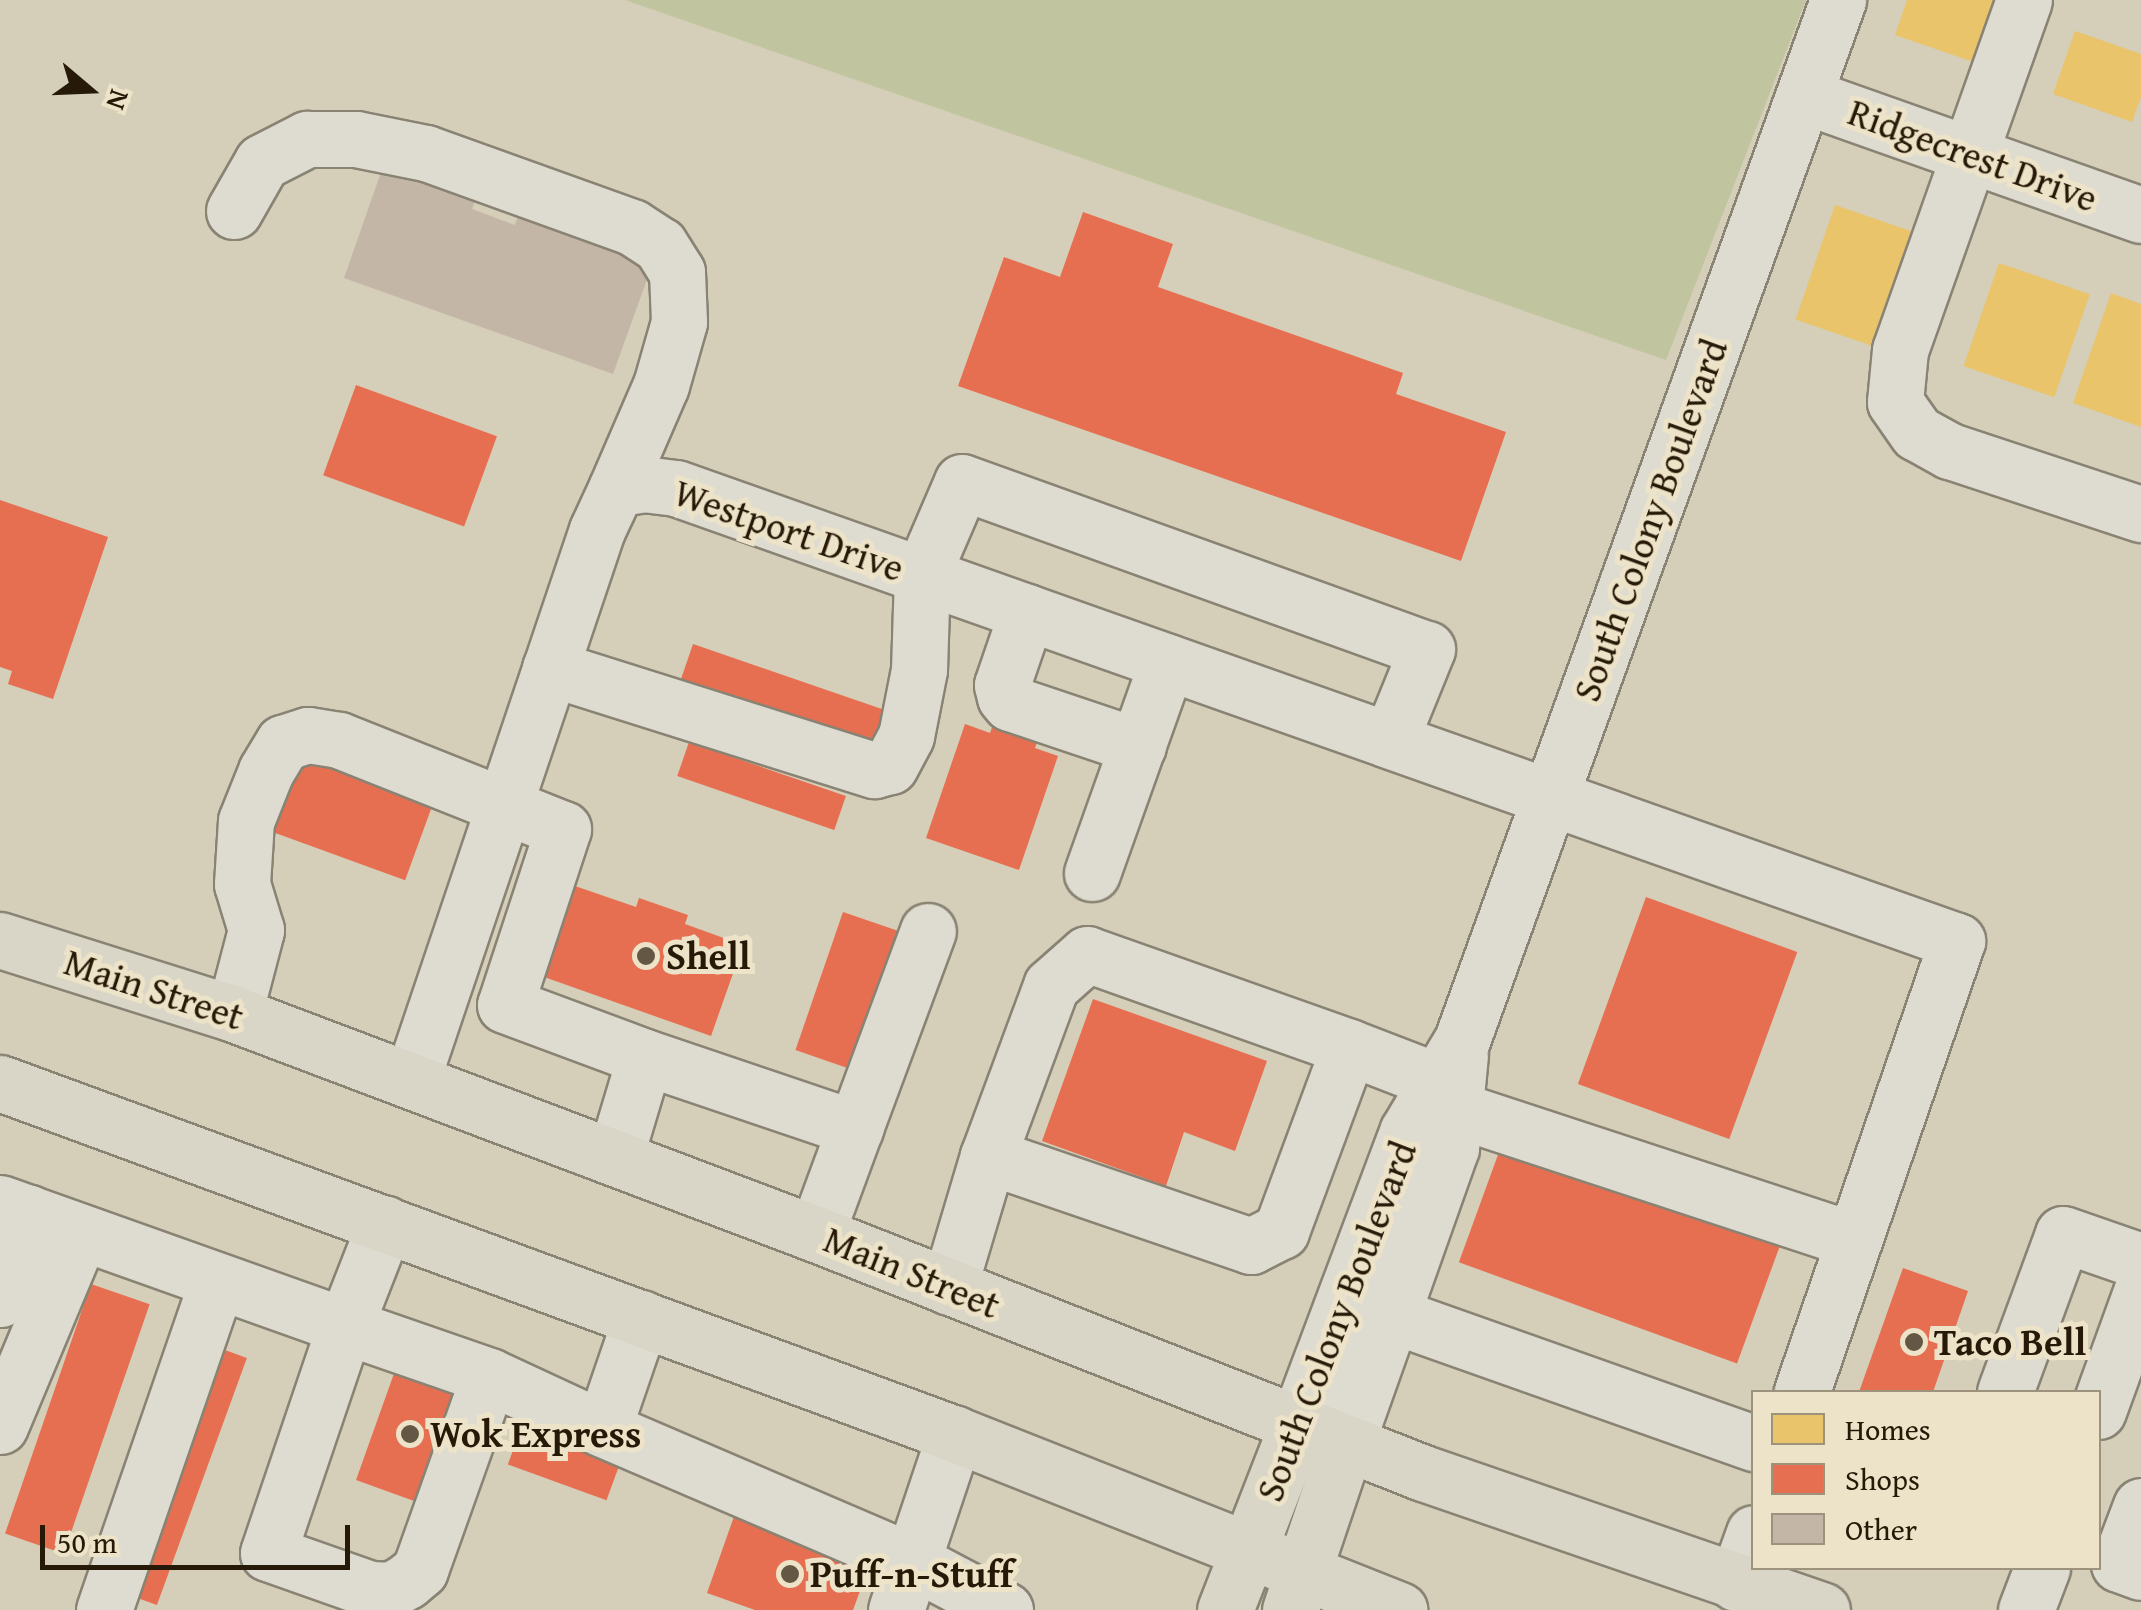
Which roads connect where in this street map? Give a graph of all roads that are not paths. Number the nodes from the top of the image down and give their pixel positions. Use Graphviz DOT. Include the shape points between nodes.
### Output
graph roads {
  1 [pos="1838,0"];
  2 [pos="2024,0"];
  3 [pos="1805,96"];
  4 [pos="1969,152"];
  5 [pos="234,211"];
  6 [pos="2141,215"];
  7 [pos="616,489"];
  8 [pos="2141,514"];
  9 [pos="922,575"];
  10 [pos="1027,612"];
  11 [pos="1167,662"];
  12 [pos="550,668"];
  13 [pos="1390,740"];
  14 [pos="1138,746"];
  15 [pos="1549,797"];
  16 [pos="504,805"];
  17 [pos="1092,873"];
  18 [pos="928,930"];
  19 [pos="0,940"];
  20 [pos="234,1014"];
  21 [pos="1349,1047"];
  22 [pos="644,1057"];
  23 [pos="1451,1077"];
  24 [pos="412,1080"];
  25 [pos="0,1083"];
  26 [pos="855,1128"];
  27 [pos="988,1156"];
  28 [pos="615,1158"];
  29 [pos="15,1208"];
  30 [pos="385,1224"];
  31 [pos="82,1232"];
  32 [pos="816,1234"];
  33 [pos="1854,1240"];
  34 [pos="2141,1261"];
  35 [pos="217,1280"];
  36 [pos="949,1287"];
  37 [pos="2141,1292"];
  38 [pos="0,1299"];
  39 [pos="1392,1315"];
  40 [pos="641,1318"];
  41 [pos="345,1326"];
  42 [pos="489,1376"];
  43 [pos="1803,1390"];
  44 [pos="2005,1390"];
  45 [pos="2101,1403"];
  46 [pos="0,1426"];
  47 [pos="603,1429"];
  48 [pos="955,1434"];
  49 [pos="1321,1434"];
  50 [pos="1751,1442"];
  51 [pos="2141,1506"];
  52 [pos="1248,1549"];
  53 [pos="1745,1558"];
  54 [pos="2120,1565"];
  55 [pos="1763,1570"];
  56 [pos="2041,1570"];
  57 [pos="905,1586"];
  58 [pos="1296,1591"];
  59 [pos="104,1610"];
  60 [pos="1004,1610"];
  61 [pos="1225,1610"];
  62 [pos="1400,1610"];
  63 [pos="1822,1610"];
  64 [pos="2026,1610"];
  1 -- 3 [label="street, South Colony Boulevard"];
  2 -- 4 [label="street"];
  3 -- 4 [label="street, Ridgecrest Drive"];
  3 -- 15 [label="street, South Colony Boulevard"];
  4 -- 6 [label="street, Ridgecrest Drive"];
  4 -- 8 [label="street" via="1900,350 1895,402 1917,433 1950,451"];
  5 -- 7 [label="street" via="262,162 307,139 356,140 442,159 632,227 660,245 676,272 679,322 662,385"];
  7 -- 9 [label="street, Westport Drive" via="676,488"];
  7 -- 12 [label="street"];
  9 -- 10 [label="street, Westport Drive"];
  9 -- 12 [label="street" via="919,670 906,736 890,766 874,770"];
  9 -- 13 [label="street" via="962,482 1427,650"];
  10 -- 11 [label="street, Westport Drive"];
  10 -- 14 [label="street" via="1002,684 1005,697"];
  11 -- 13 [label="street, Westport Drive"];
  11 -- 14 [label="street"];
  12 -- 16 [label="street"];
  13 -- 15 [label="street, Westport Drive"];
  14 -- 17 [label="street"];
  15 -- 23 [label="street, South Colony Boulevard"];
  15 -- 33 [label="street, Westport Drive" via="1957,941"];
  16 -- 20 [label="street" via="340,740 308,735 283,743 246,821 242,884 256,930"];
  16 -- 22 [label="street" via="563,829 505,1005"];
  16 -- 24 [label="street"];
  18 -- 26 [label="street"];
  19 -- 20 [label="main road, Main Street"];
  20 -- 24 [label="main road, Main Street"];
  21 -- 23 [label="street"];
  21 -- 27 [label="street" via="1087,954 1051,986"];
  21 -- 27 [label="street" via="1281,1231 1251,1246"];
  22 -- 26 [label="street"];
  22 -- 28 [label="street"];
  23 -- 33 [label="street"];
  23 -- 39 [label="street, South Colony Boulevard" via="1450,1148"];
  23 -- 49 [label="street, South Colony Boulevard" via="1406,1132"];
  24 -- 28 [label="main road, Main Street"];
  25 -- 30 [label="main road"];
  26 -- 32 [label="street"];
  27 -- 36 [label="street"];
  28 -- 32 [label="main road, Main Street"];
  29 -- 31 [label="street"];
  29 -- 38 [label="street"];
  30 -- 40 [label="main road"];
  30 -- 41 [label="street"];
  31 -- 35 [label="street"];
  31 -- 46 [label="street"];
  32 -- 36 [label="main road, Main Street"];
  33 -- 43 [label="street"];
  34 -- 44 [label="street" via="2063,1234"];
  35 -- 41 [label="street"];
  35 -- 59 [label="street"];
  36 -- 49 [label="main road, Main Street"];
  37 -- 45 [label="street"];
  39 -- 49 [label="street, South Colony Boulevard"];
  39 -- 50 [label="street"];
  40 -- 47 [label="street"];
  40 -- 48 [label="main road"];
  41 -- 42 [label="street"];
  41 -- 42 [label="street" via="268,1553 370,1590 390,1590 420,1570"];
  42 -- 47 [label="street"];
  47 -- 57 [label="street"];
  48 -- 52 [label="main road"];
  48 -- 57 [label="street"];
  49 -- 52 [label="main road, South Colony Boulevard"];
  49 -- 53 [label="main road, Main Street"];
  49 -- 58 [label="main road, South Colony Boulevard"];
  51 -- 54 [label="street"];
  52 -- 58 [label="main road"];
  52 -- 61 [label="main road, South Colony Boulevard"];
  55 -- 63 [label="main road, Main Street"];
  56 -- 64 [label="street"];
  57 -- 60 [label="street"];
  58 -- 62 [label="main road"];
}
